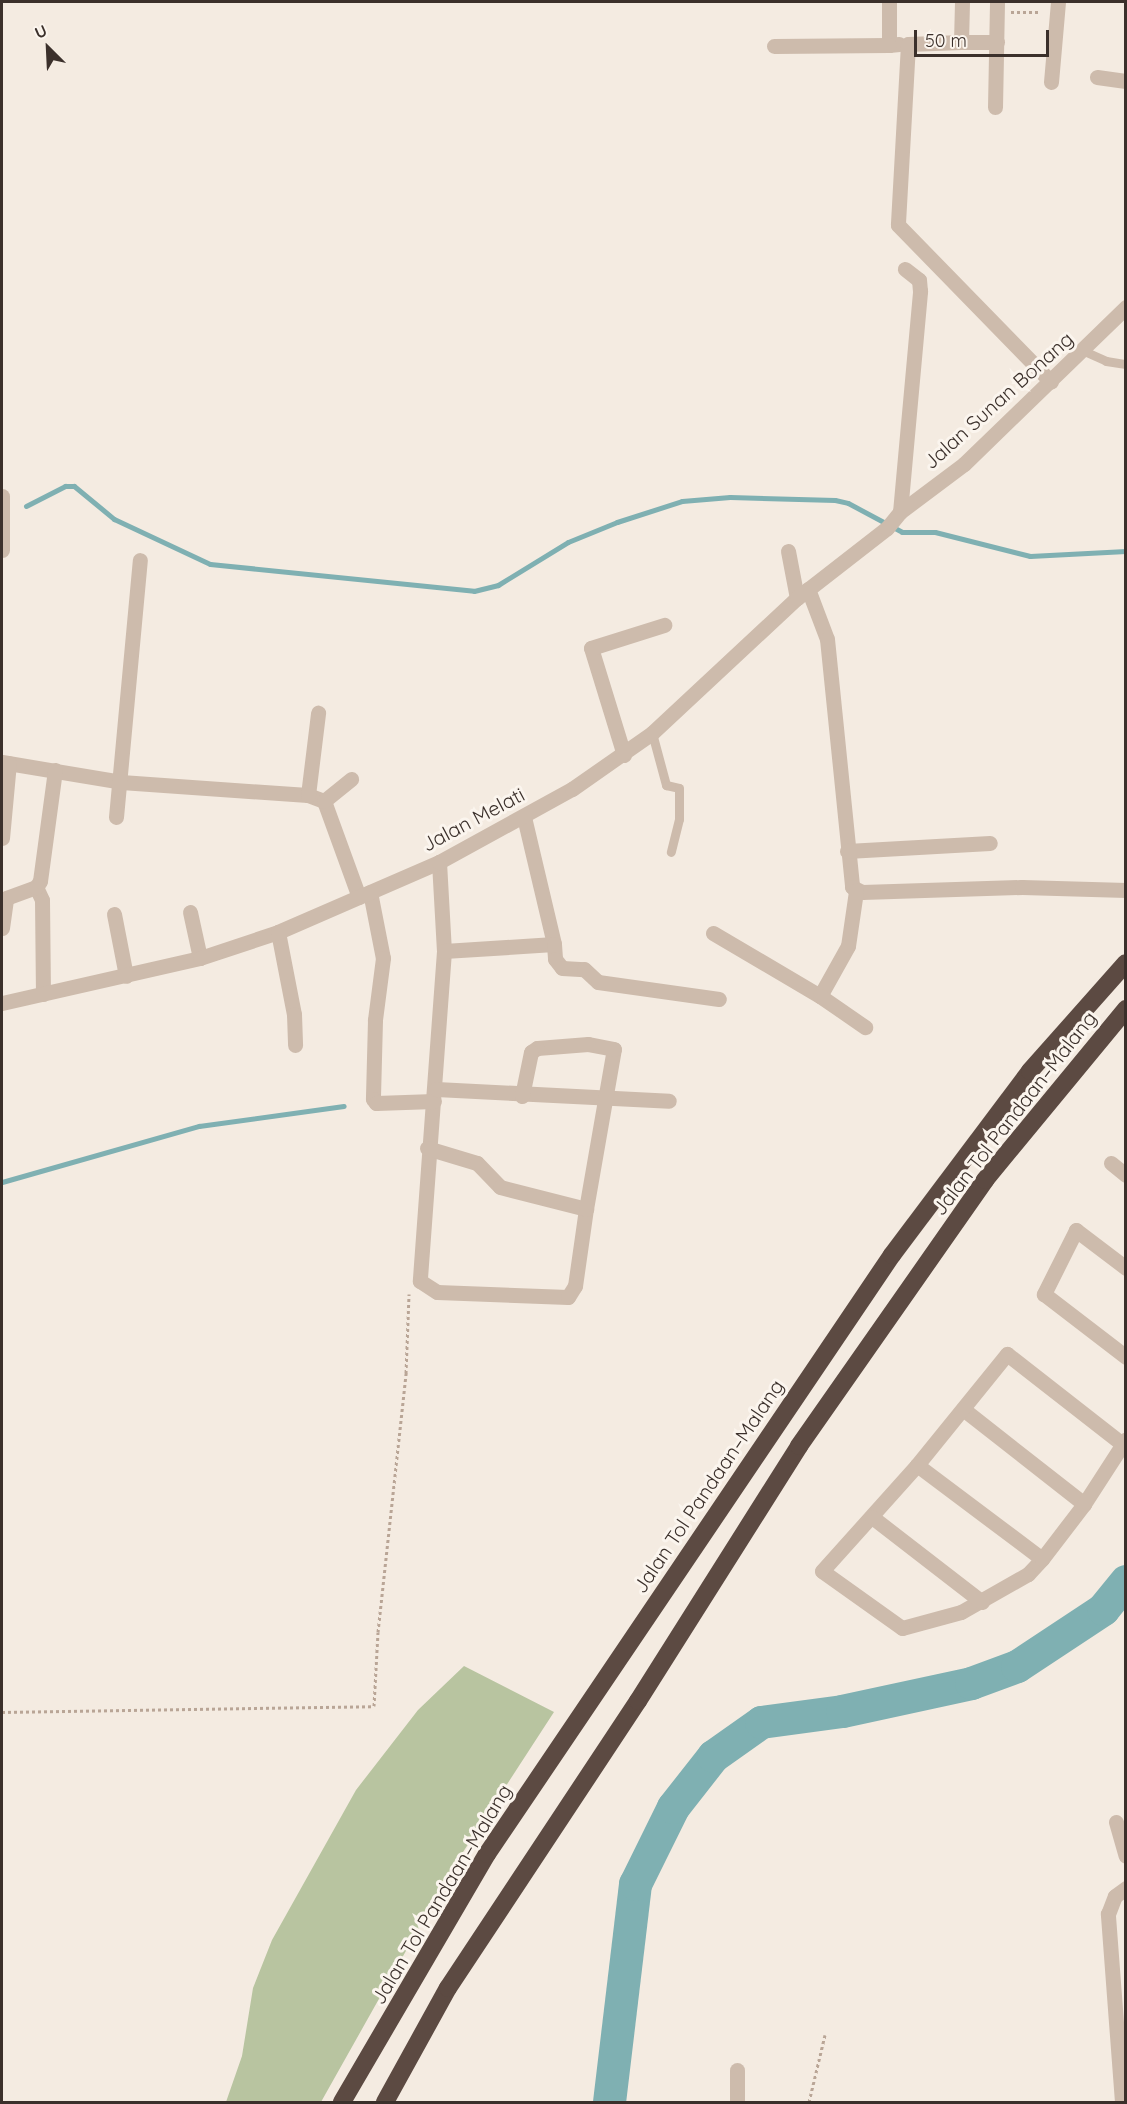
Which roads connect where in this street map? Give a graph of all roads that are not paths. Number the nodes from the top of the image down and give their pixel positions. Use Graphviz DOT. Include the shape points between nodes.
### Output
graph roads {
  1 [pos="889,2"];
  2 [pos="962,2"];
  3 [pos="997,7"];
  4 [pos="1058,7"];
  5 [pos="961,42"];
  6 [pos="997,42"];
  7 [pos="908,44"];
  8 [pos="889,45"];
  9 [pos="774,46"];
  10 [pos="1097,77"];
  11 [pos="1125,81"];
  12 [pos="1051,82"];
  13 [pos="995,107"];
  14 [pos="905,269"];
  15 [pos="1125,307"];
  16 [pos="1084,351"];
  17 [pos="1125,364"];
  18 [pos="1052,382"];
  19 [pos="2,496"];
  20 [pos="894,519"];
  21 [pos="2,550"];
  22 [pos="788,551"];
  23 [pos="140,560"];
  24 [pos="803,594"];
  25 [pos="664,626"];
  26 [pos="318,713"];
  27 [pos="655,740"];
  28 [pos="624,755"];
  29 [pos="5,763"];
  30 [pos="55,770"];
  31 [pos="351,779"];
  32 [pos="121,782"];
  33 [pos="308,795"];
  34 [pos="324,801"];
  35 [pos="116,817"];
  36 [pos="524,817"];
  37 [pos="2,838"];
  38 [pos="990,843"];
  39 [pos="847,851"];
  40 [pos="671,852"];
  41 [pos="439,862"];
  42 [pos="36,887"];
  43 [pos="1125,890"];
  44 [pos="856,891"];
  45 [pos="365,895"];
  46 [pos="190,912"];
  47 [pos="114,914"];
  48 [pos="2,928"];
  49 [pos="278,932"];
  50 [pos="713,933"];
  51 [pos="554,944"];
  52 [pos="444,951"];
  53 [pos="200,958"];
  54 [pos="1125,963"];
  55 [pos="126,976"];
  56 [pos="43,994"];
  57 [pos="820,996"];
  58 [pos="719,999"];
  59 [pos="2,1003"];
  60 [pos="1125,1009"];
  61 [pos="865,1027"];
  62 [pos="294,1045"];
  63 [pos="522,1096"];
  64 [pos="431,1098"];
  65 [pos="606,1098"];
  66 [pos="669,1101"];
  67 [pos="427,1148"];
  68 [pos="1111,1163"];
  69 [pos="1125,1175"];
  70 [pos="586,1209"];
  71 [pos="1125,1268"];
  72 [pos="1125,1357"];
  73 [pos="963,1410"];
  74 [pos="1124,1441"];
  75 [pos="917,1465"];
  76 [pos="1084,1504"];
  77 [pos="872,1517"];
  78 [pos="1042,1559"];
  79 [pos="982,1602"];
  80 [pos="1116,1822"];
  81 [pos="1125,1856"];
  82 [pos="1125,1888"];
  83 [pos="737,2070"];
  84 [pos="388,2097"];
  85 [pos="1123,2097"];
  86 [pos="342,2103"];
  87 [pos="737,2103"];
  1 -- 8 [label="street"];
  2 -- 5 [label="street"];
  3 -- 6 [label="street"];
  4 -- 12 [label="street"];
  5 -- 6 [label="street"];
  5 -- 7 [label="street"];
  6 -- 13 [label="street"];
  7 -- 8 [label="street"];
  7 -- 18 [label="street" via="898,225"];
  8 -- 9 [label="street"];
  10 -- 11 [label="street"];
  14 -- 20 [label="street" via="919,280 920,291"];
  15 -- 16 [label="street, Jalan Sunan Bonang"];
  16 -- 17 [label="lane"];
  16 -- 18 [label="street, Jalan Sunan Bonang"];
  18 -- 20 [label="street, Jalan Sunan Bonang" via="964,464"];
  19 -- 21 [label="street"];
  20 -- 24 [label="street, Jalan Melati"];
  22 -- 24 [label="street"];
  23 -- 32 [label="street"];
  24 -- 27 [label="street, Jalan Melati"];
  24 -- 39 [label="street" via="827,639"];
  25 -- 28 [label="street" via="591,648"];
  26 -- 33 [label="street"];
  27 -- 28 [label="street, Jalan Melati"];
  27 -- 40 [label="lane" via="666,785 680,788 679,819"];
  28 -- 36 [label="street, Jalan Melati"];
  29 -- 30 [label="street"];
  29 -- 37 [label="street"];
  30 -- 32 [label="street"];
  30 -- 42 [label="street"];
  31 -- 34 [label="street"];
  32 -- 33 [label="street"];
  32 -- 35 [label="street"];
  33 -- 34 [label="street"];
  34 -- 45 [label="street"];
  36 -- 41 [label="street, Jalan Melati"];
  36 -- 51 [label="street"];
  38 -- 39 [label="street"];
  39 -- 44 [label="street" via="849,881"];
  41 -- 45 [label="street, Jalan Melati"];
  41 -- 52 [label="street"];
  42 -- 48 [label="street" via="6,898"];
  42 -- 56 [label="street" via="42,900"];
  43 -- 44 [label="street" via="1022,887"];
  44 -- 57 [label="street" via="848,946"];
  45 -- 49 [label="street, Jalan Melati"];
  45 -- 64 [label="street" via="383,958 375,1020 373,1099 375,1103"];
  46 -- 53 [label="street"];
  47 -- 55 [label="street"];
  49 -- 53 [label="street, Jalan Melati"];
  49 -- 62 [label="street" via="294,1014"];
  50 -- 57 [label="street"];
  51 -- 52 [label="street"];
  51 -- 58 [label="street" via="555,960 562,968 584,969 598,982"];
  52 -- 64 [label="street"];
  53 -- 55 [label="street, Jalan Melati"];
  54 -- 86 [label="highway, Jalan Tol Pandaan–Malang" via="1030,1071 892,1255 487,1854"];
  55 -- 56 [label="street, Jalan Melati"];
  56 -- 59 [label="street, Jalan Melati"];
  57 -- 61 [label="street"];
  60 -- 84 [label="highway, Jalan Tol Pandaan–Malang" via="985,1180 798,1446 638,1701 448,1988"];
  63 -- 64 [label="street"];
  63 -- 65 [label="street"];
  63 -- 65 [label="street" via="531,1052 545,1046 588,1044 614,1049"];
  64 -- 67 [label="street"];
  65 -- 66 [label="street"];
  65 -- 70 [label="street"];
  67 -- 70 [label="street" via="477,1163 500,1187"];
  67 -- 70 [label="street" via="419,1276 437,1292 571,1295"];
  68 -- 69 [label="street"];
  71 -- 72 [label="street" via="1076,1230 1044,1294"];
  73 -- 74 [label="street" via="1007,1354"];
  73 -- 75 [label="street"];
  73 -- 76 [label="street"];
  74 -- 76 [label="street"];
  75 -- 77 [label="street"];
  75 -- 78 [label="street"];
  76 -- 78 [label="street"];
  77 -- 79 [label="street"];
  77 -- 79 [label="street" via="822,1571 902,1628 961,1612"];
  78 -- 79 [label="street" via="1028,1574"];
  80 -- 81 [label="street"];
  82 -- 85 [label="street" via="1115,1896 1108,1914"];
  83 -- 87 [label="street"];
}
